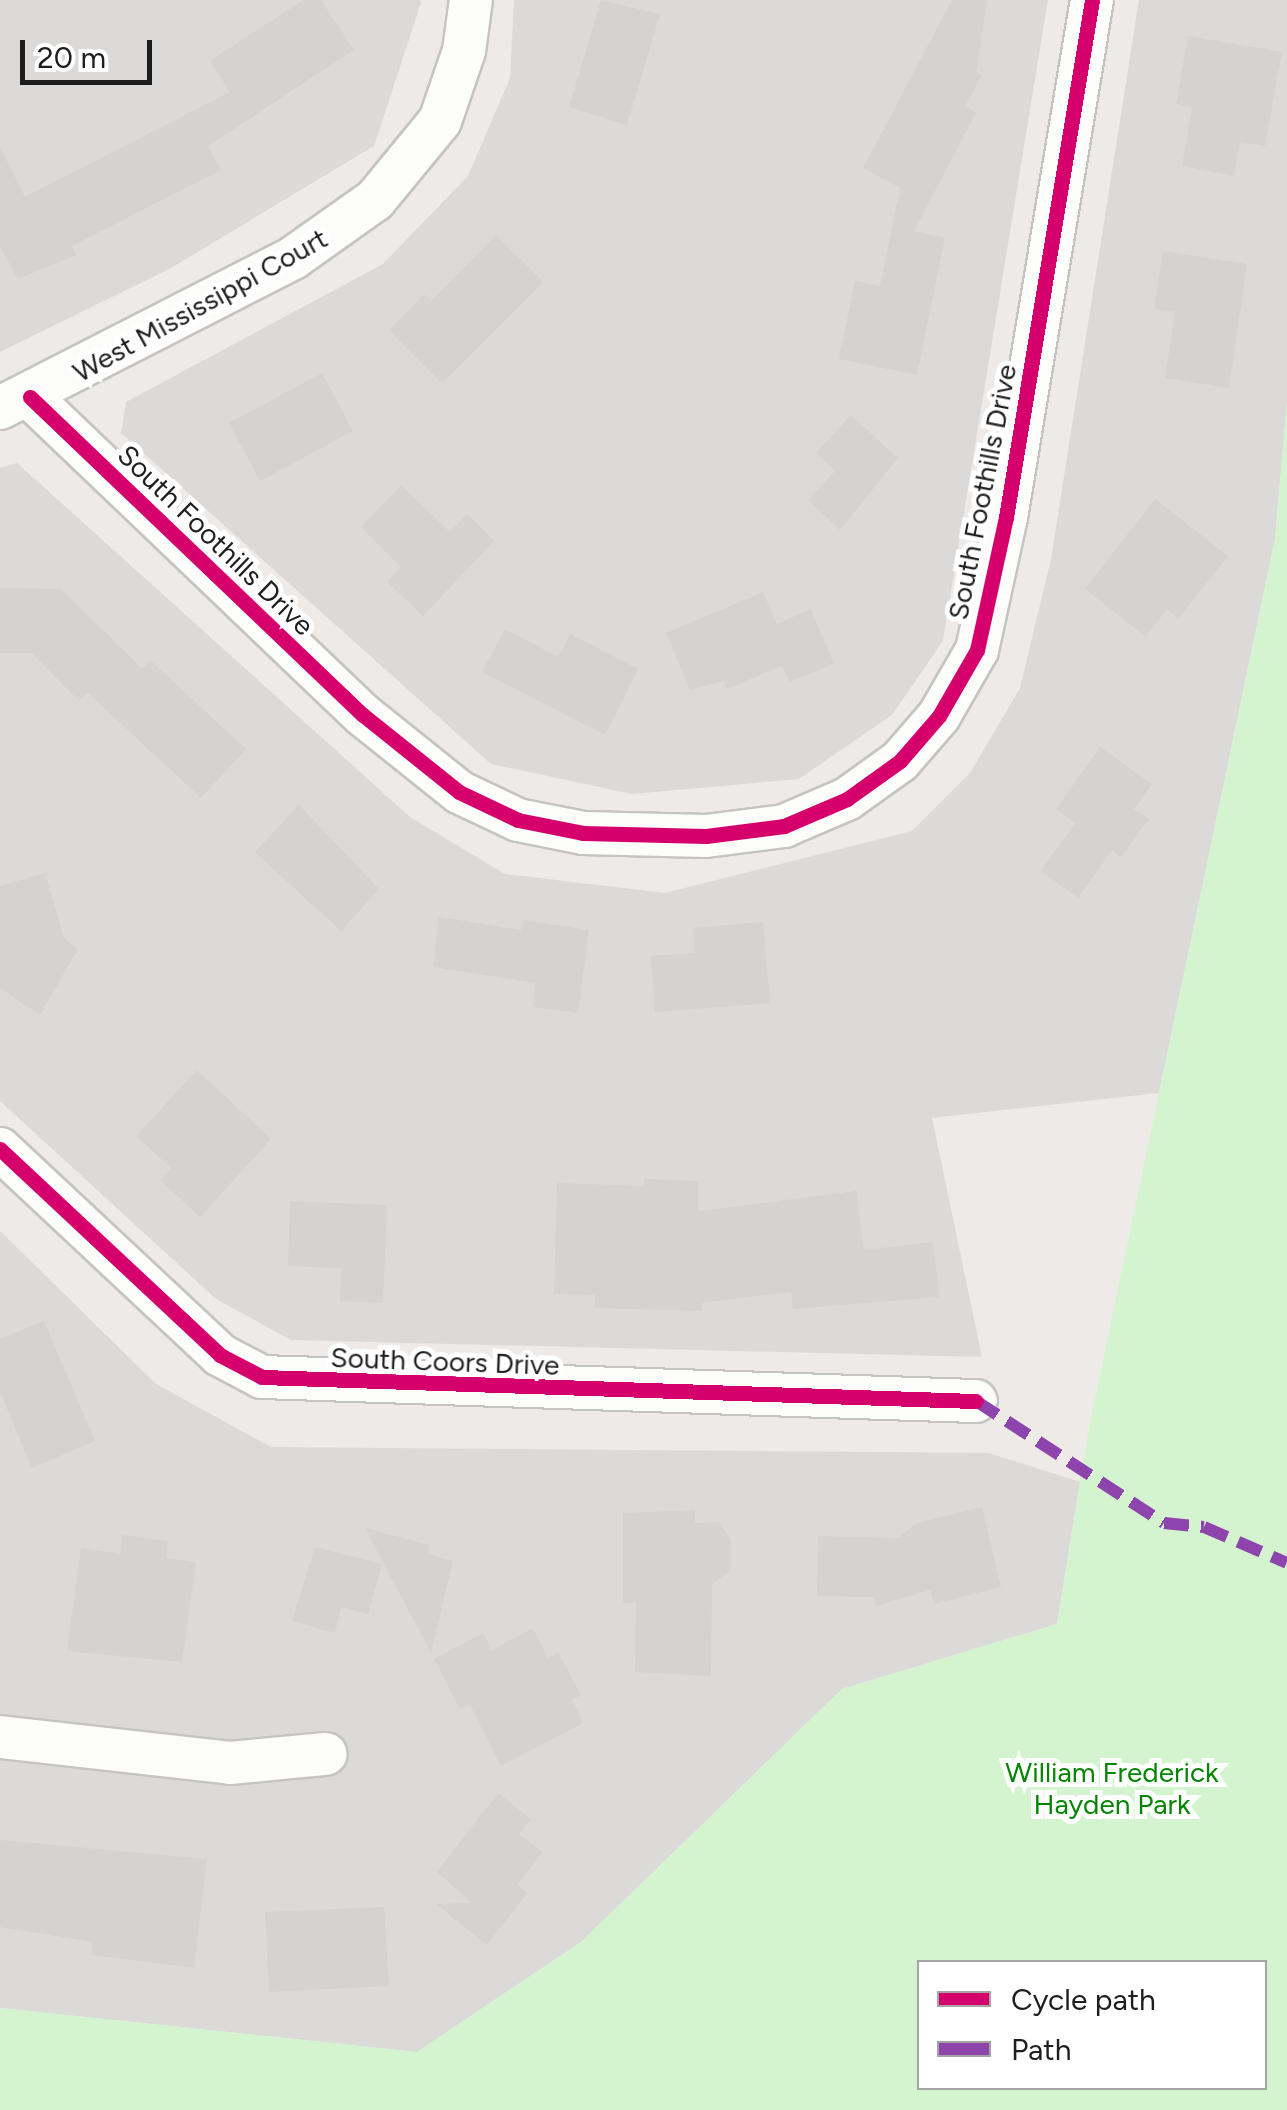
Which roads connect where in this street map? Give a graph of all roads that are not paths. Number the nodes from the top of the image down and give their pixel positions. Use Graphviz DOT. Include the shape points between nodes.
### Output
graph roads {
  1 [pos="470,0"];
  2 [pos="1092,0"];
  3 [pos="15,402"];
  4 [pos="0,1150"];
  5 [pos="976,1401"];
  6 [pos="0,1737"];
  7 [pos="326,1754"];
  1 -- 3 [label="street, West Mississippi Court" via="464,51 440,121 375,200 293,258"];
  2 -- 3 [label="street, South Foothills Drive" via="1006,517 977,650 940,716 900,760 848,799 784,826 706,836 583,833 518,820 459,792 385,735"];
  4 -- 5 [label="street, South Coors Drive" via="208,1344 262,1377"];
  6 -- 7 [label="street" via="230,1763"];
}
